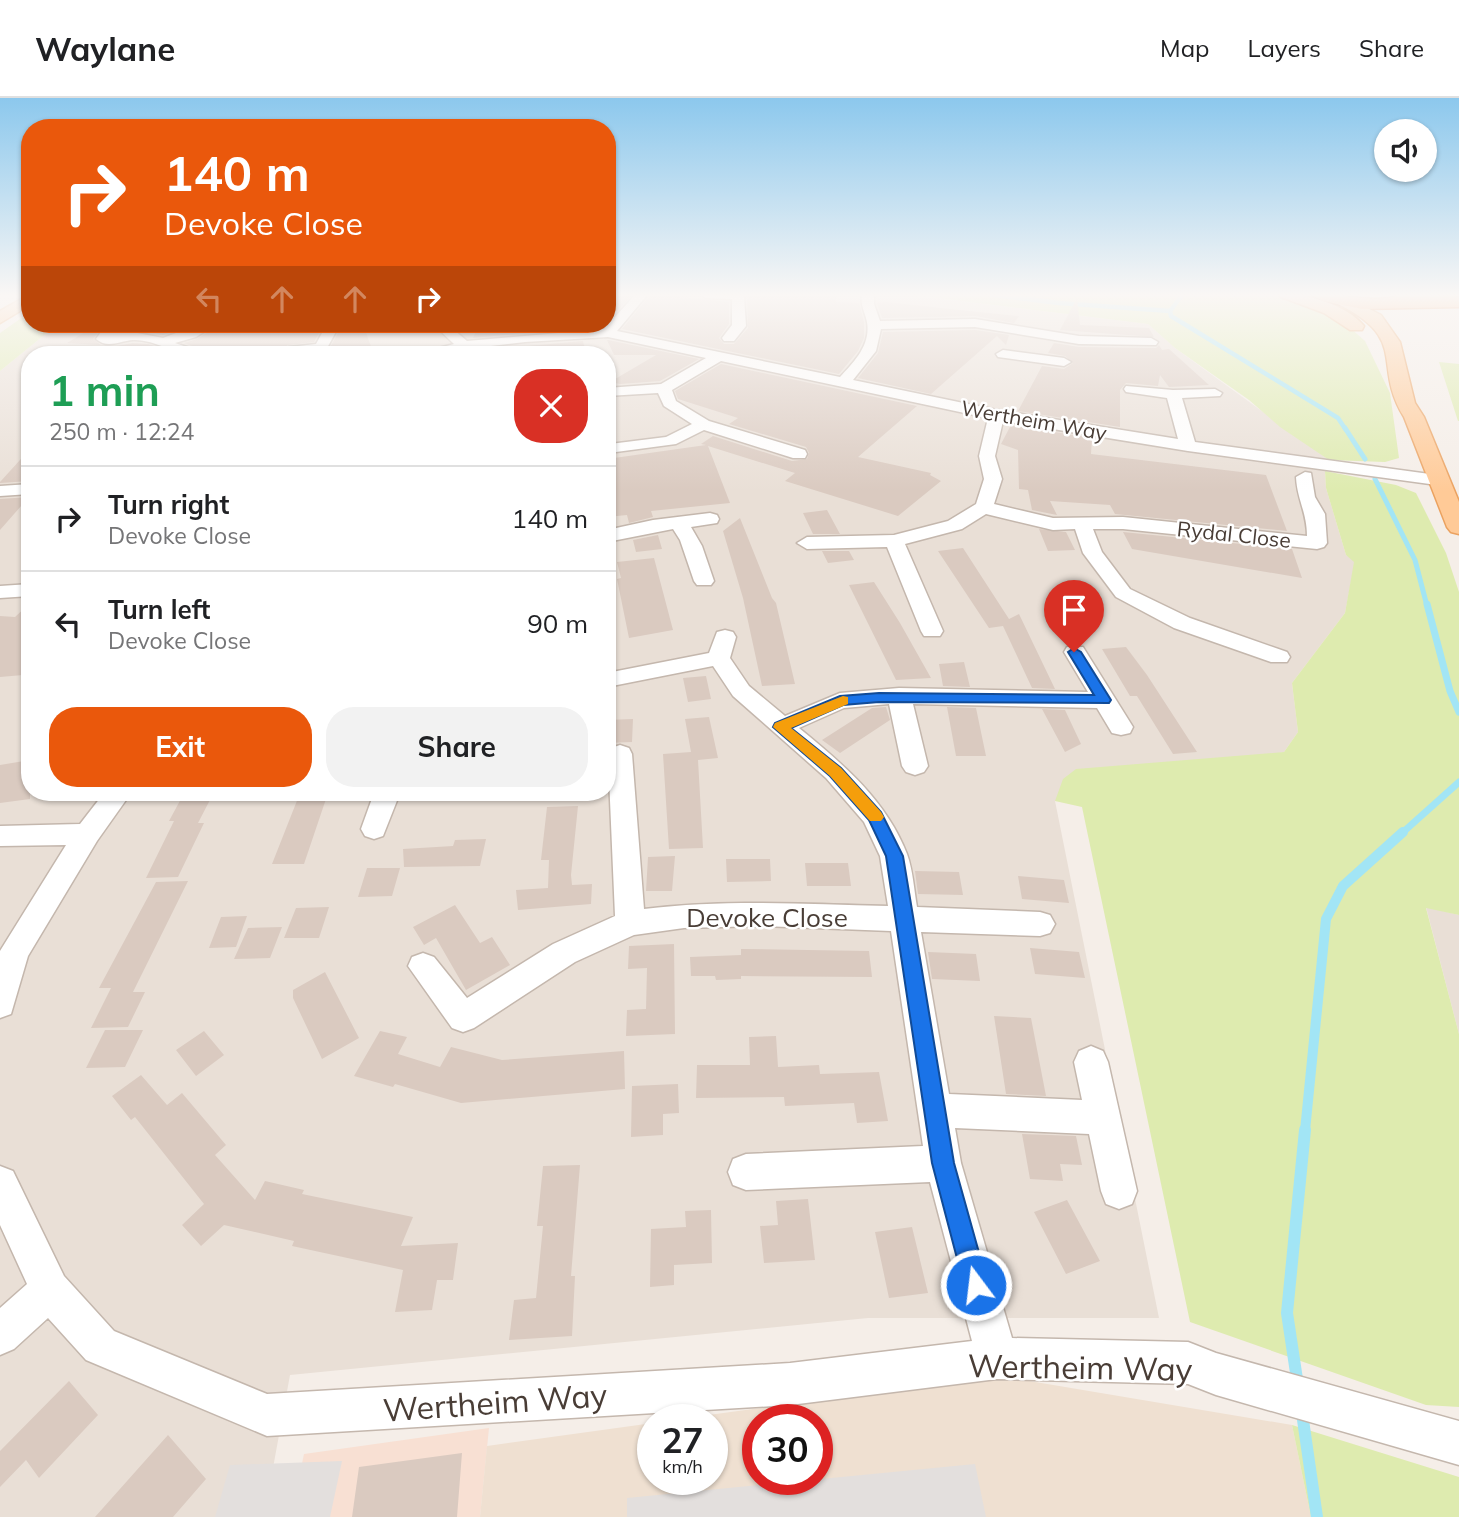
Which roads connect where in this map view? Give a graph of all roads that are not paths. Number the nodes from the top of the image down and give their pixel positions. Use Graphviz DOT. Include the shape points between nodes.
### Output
graph roads {
  1 [pos="712,360"];
  2 [pos="738,360"];
  3 [pos="863,360"];
  4 [pos="1008,360"];
  5 [pos="1384,360"];
  6 [pos="1398,360"];
  7 [pos="1413,360"];
  8 [pos="1064,362"];
  9 [pos="842,384"];
  10 [pos="1403,386"];
  11 [pos="664,387"];
  12 [pos="1131,389"];
  13 [pos="616,391"];
  14 [pos="1215,393"];
  15 [pos="1173,394"];
  16 [pos="997,415"];
  17 [pos="1413,415"];
  18 [pos="703,424"];
  19 [pos="1188,446"];
  20 [pos="616,447"];
  21 [pos="799,454"];
  22 [pos="1305,477"];
  23 [pos="1437,480"];
  24 [pos="21,490"];
  25 [pos="0,491"];
  26 [pos="984,507"];
  27 [pos="710,519"];
  28 [pos="1082,524"];
  29 [pos="679,525"];
  30 [pos="1459,527"];
  31 [pos="616,534"];
  32 [pos="894,541"];
  33 [pos="807,543"];
  34 [pos="704,581"];
  35 [pos="21,591"];
  36 [pos="0,592"];
  37 [pos="932,631"];
  38 [pos="1074,652"];
  39 [pos="1279,657"];
  40 [pos="616,677"];
  41 [pos="899,696"];
  42 [pos="1104,700"];
  43 [pos="780,727"];
  44 [pos="1121,727"];
  45 [pos="620,754"];
  46 [pos="915,766"];
  47 [pos="616,780"];
  48 [pos="616,795"];
  49 [pos="112,801"];
  50 [pos="384,801"];
  51 [pos="374,829"];
  52 [pos="87,834"];
  53 [pos="0,836"];
  54 [pos="905,919"];
  55 [pos="630,923"];
  56 [pos="1040,924"];
  57 [pos="423,966"];
  58 [pos="0,1004"];
  59 [pos="1091,1062"];
  60 [pos="934,1110"];
  61 [pos="1103,1118"];
  62 [pos="943,1163"];
  63 [pos="746,1172"];
  64 [pos="0,1184"];
  65 [pos="1119,1191"];
  66 [pos="50,1290"];
  67 [pos="0,1335"];
  68 [pos="997,1358"];
  69 [pos="1459,1443"];
  1 -- 11 [label="street"];
  2 -- 9 [label="street, Wertheim Way"];
  3 -- 9 [label="street"];
  4 -- 8 [label="street"];
  5 -- 10 [label="main road"];
  6 -- 10 [label="main road"];
  7 -- 17 [label="main road" via="1424,409"];
  9 -- 16 [label="street, Wertheim Way"];
  10 -- 17 [label="main road" via="1405,403"];
  11 -- 13 [label="street"];
  11 -- 18 [label="street" via="669,402"];
  12 -- 15 [label="street"];
  14 -- 15 [label="street"];
  15 -- 19 [label="street"];
  16 -- 19 [label="street, Wertheim Way"];
  16 -- 26 [label="street" via="987,456 993,479"];
  17 -- 23 [label="main road"];
  18 -- 20 [label="street" via="670,441"];
  18 -- 21 [label="street"];
  19 -- 23 [label="street, Wertheim Way"];
  22 -- 28 [label="street, Rydal Close" via="1306,497 1316,514 1317,543 1188,528"];
  23 -- 30 [label="main road"];
  24 -- 25 [label="street"];
  26 -- 28 [label="street, Rydal Close" via="1053,524"];
  26 -- 32 [label="street" via="955,525"];
  27 -- 29 [label="street"];
  28 -- 39 [label="street" via="1093,553 1123,593 1182,623"];
  29 -- 31 [label="street"];
  29 -- 34 [label="street" via="697,551 696,567"];
  32 -- 33 [label="street"];
  32 -- 37 [label="street"];
  35 -- 36 [label="street"];
  38 -- 42 [label="street"];
  40 -- 43 [label="street" via="722,647 741,691"];
  41 -- 42 [label="street"];
  41 -- 43 [label="street" via="840,701"];
  41 -- 46 [label="street"];
  42 -- 44 [label="street"];
  43 -- 54 [label="street" via="835,772 875,816 894,856"];
  45 -- 47 [label="street"];
  48 -- 55 [label="street"];
  49 -- 52 [label="street"];
  50 -- 51 [label="street"];
  52 -- 53 [label="street"];
  52 -- 58 [label="street" via="14,953"];
  54 -- 55 [label="street, Devoke Close" via="761,914"];
  54 -- 56 [label="street, Devoke Close"];
  54 -- 60 [label="street"];
  55 -- 57 [label="street, Devoke Close" via="564,953 463,1018"];
  59 -- 61 [label="street"];
  60 -- 61 [label="street"];
  60 -- 62 [label="street"];
  61 -- 65 [label="street"];
  62 -- 63 [label="street"];
  62 -- 68 [label="street"];
  64 -- 66 [label="street, Wertheim Way"];
  66 -- 67 [label="street"];
  66 -- 68 [label="street, Wertheim Way" via="100,1346 267,1415 790,1384"];
  68 -- 69 [label="street, Wertheim Way" via="1188,1363"];
}
